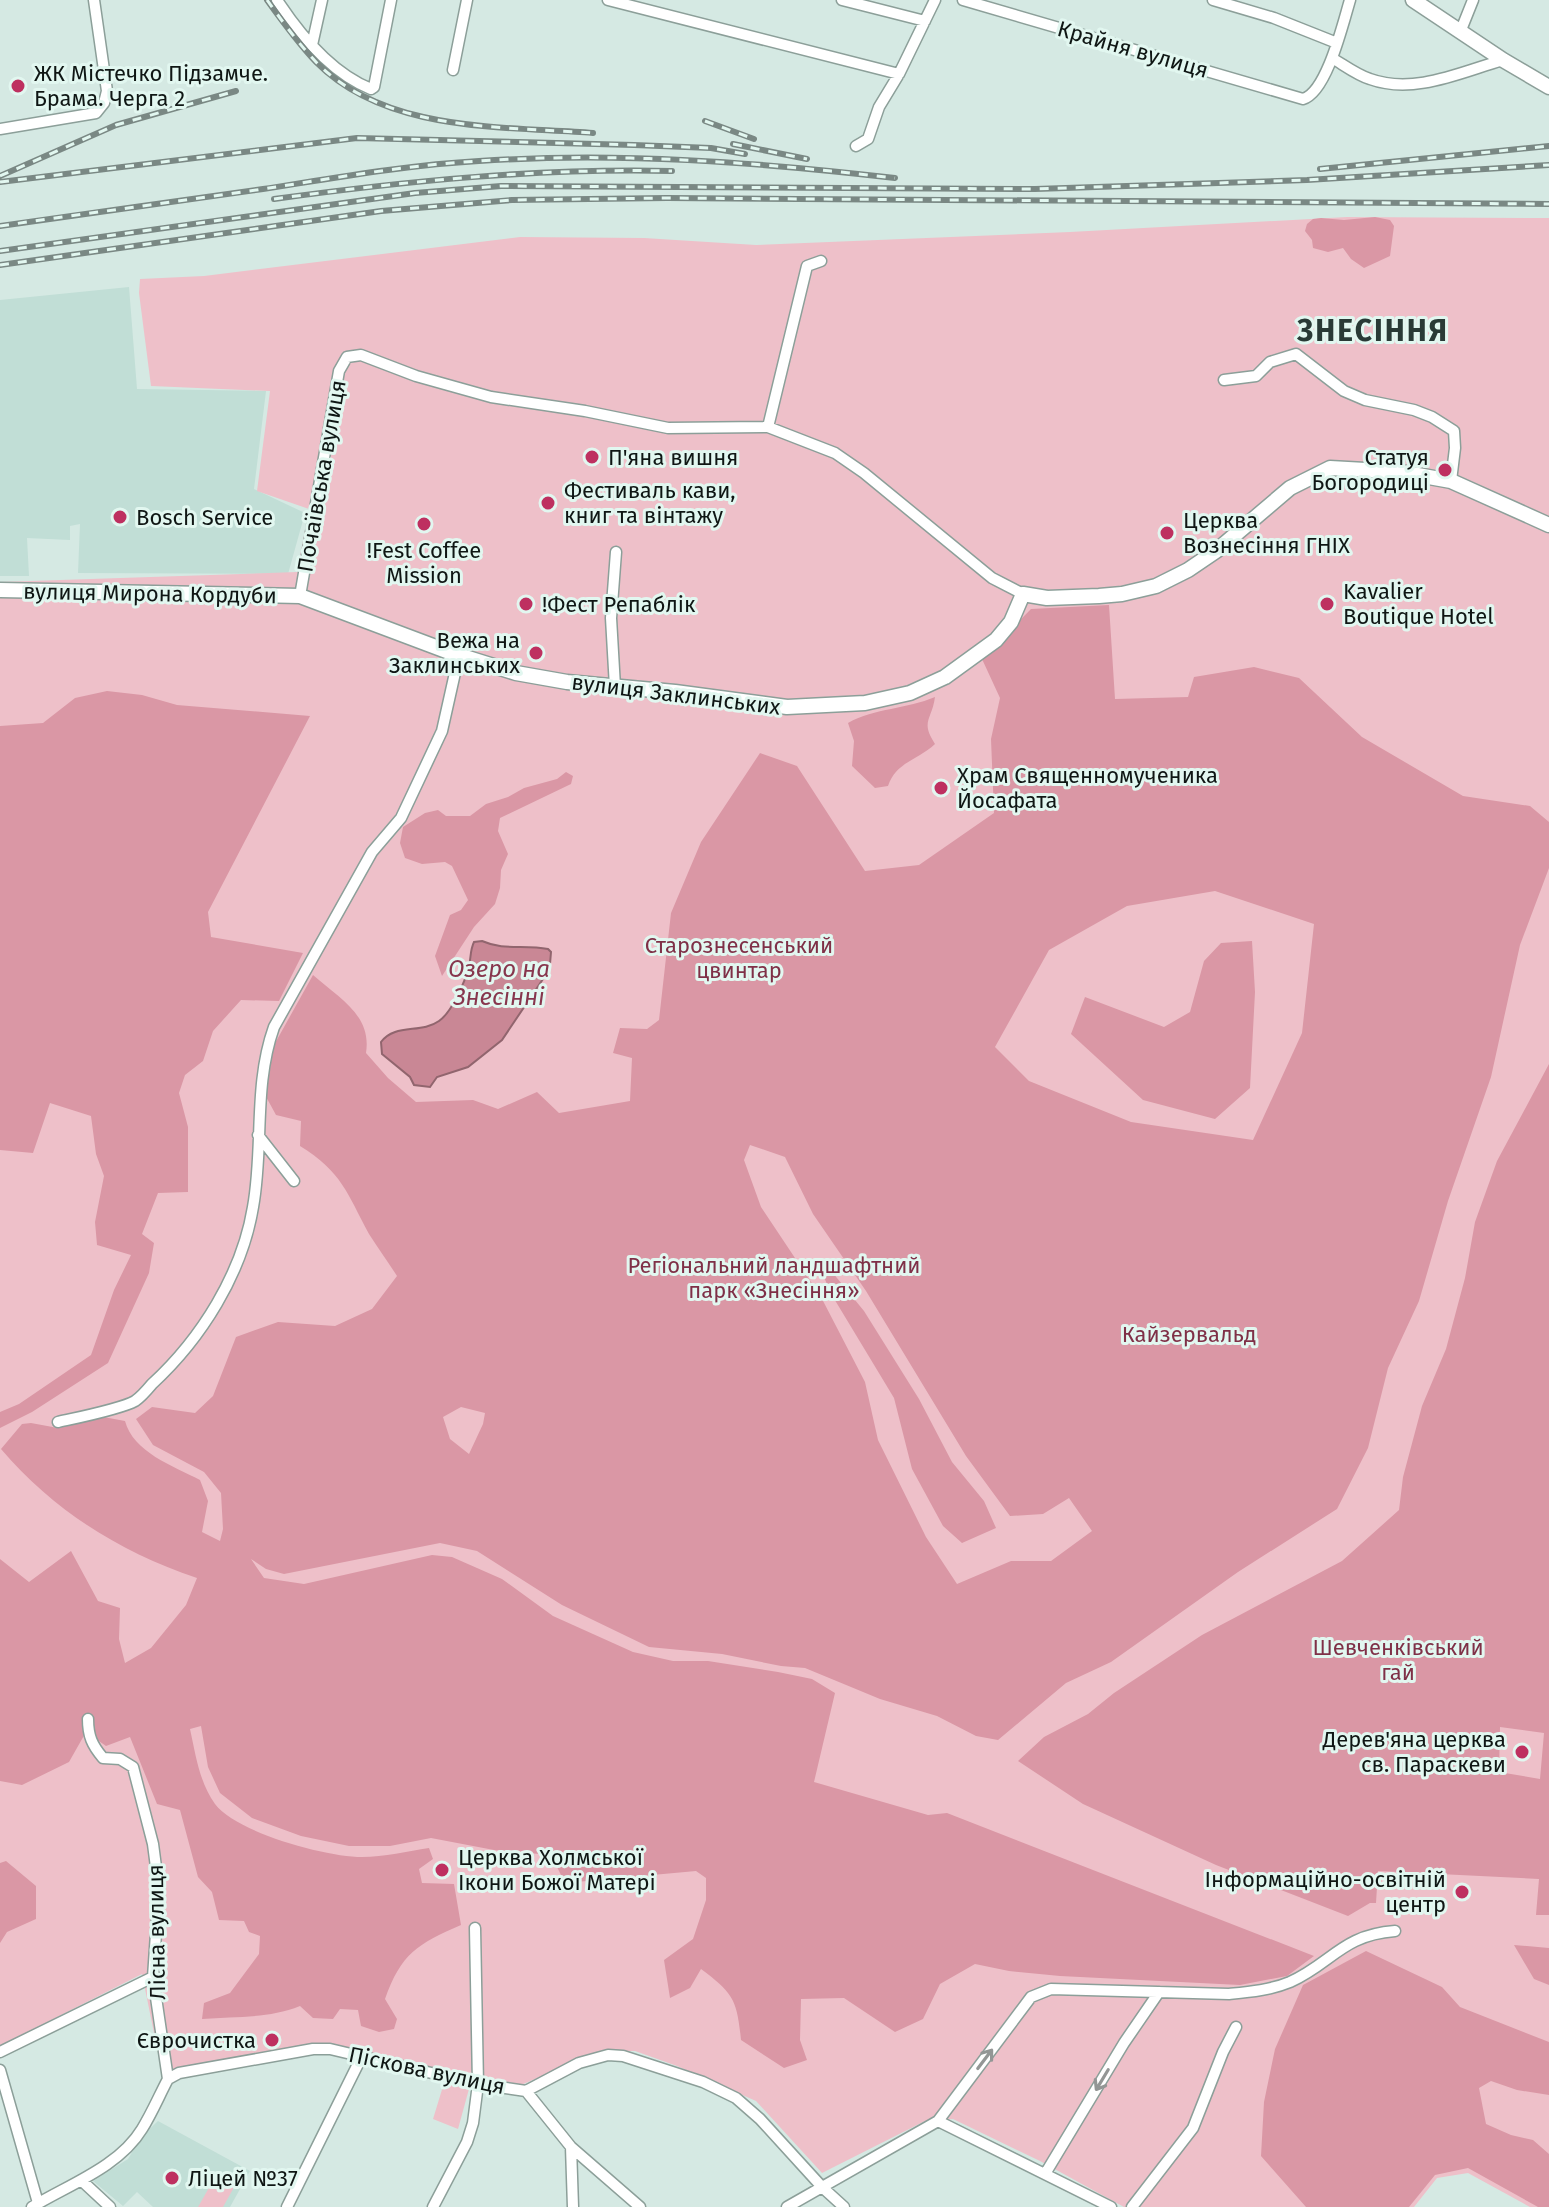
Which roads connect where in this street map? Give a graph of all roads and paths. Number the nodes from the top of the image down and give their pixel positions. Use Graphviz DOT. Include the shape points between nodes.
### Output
graph roads {
  1 [pos="94,0"];
  2 [pos="277,0"];
  3 [pos="322,0"];
  4 [pos="391,0"];
  5 [pos="467,0"];
  6 [pos="608,0"];
  7 [pos="842,0"];
  8 [pos="935,0"];
  9 [pos="963,0"];
  10 [pos="1213,0"];
  11 [pos="1350,0"];
  12 [pos="1413,0"];
  13 [pos="1473,0"];
  14 [pos="925,21"];
  15 [pos="1461,30"];
  16 [pos="1337,43"];
  17 [pos="312,45"];
  18 [pos="1332,58"];
  19 [pos="1503,60"];
  20 [pos="453,70"];
  21 [pos="899,74"];
  22 [pos="1549,87"];
  23 [pos="0,129"];
  24 [pos="856,146"];
  25 [pos="821,261"];
  26 [pos="1224,380"];
  27 [pos="768,427"];
  28 [pos="1451,481"];
  29 [pos="1549,525"];
  30 [pos="616,552"];
  31 [pos="0,590"];
  32 [pos="1023,594"];
  33 [pos="300,596"];
  34 [pos="459,655"];
  35 [pos="615,687"];
  36 [pos="258,1135"];
  37 [pos="294,1181"];
  38 [pos="58,1422"];
  39 [pos="88,1719"];
  40 [pos="475,1928"];
  41 [pos="1395,1931"];
  42 [pos="153,1977"];
  43 [pos="1159,1992"];
  44 [pos="1236,2027"];
  45 [pos="0,2052"];
  46 [pos="362,2056"];
  47 [pos="0,2070"];
  48 [pos="168,2079"];
  49 [pos="478,2084"];
  50 [pos="526,2091"];
  51 [pos="938,2121"];
  52 [pos="571,2147"];
  53 [pos="1045,2174"];
  54 [pos="81,2180"];
  55 [pos="822,2187"];
  56 [pos="35,2205"];
  57 [pos="110,2207"];
  58 [pos="287,2207"];
  59 [pos="433,2207"];
  60 [pos="573,2207"];
  61 [pos="640,2207"];
  62 [pos="787,2207"];
  63 [pos="844,2207"];
  64 [pos="1111,2207"];
  65 [pos="1132,2207"];
  1 -- 23 [label="street" via="107,91 104,103 96,113"];
  2 -- 17 [label="street"];
  3 -- 17 [label="street"];
  4 -- 17 [label="street" via="374,87 338,70"];
  5 -- 20 [label="street"];
  6 -- 21 [label="street"];
  7 -- 14 [label="street"];
  8 -- 14 [label="street"];
  9 -- 18 [label="street, Крайня вулиця" via="1303,99 1313,93"];
  10 -- 16 [label="street"];
  11 -- 16 [label="street"];
  12 -- 15 [label="street"];
  13 -- 15 [label="street"];
  14 -- 21 [label="street"];
  15 -- 19 [label="street"];
  16 -- 18 [label="street"];
  18 -- 19 [label="street" via="1369,79 1394,84 1420,84"];
  19 -- 22 [label="street"];
  21 -- 24 [label="street" via="868,139"];
  25 -- 27 [label="street" via="807,266"];
  26 -- 28 [label="street" via="1256,376 1270,362 1296,354 1344,391 1414,410 1454,431"];
  27 -- 32 [label="street" via="835,453 992,578"];
  27 -- 33 [label="street, Почаївська вулиця" via="668,428 491,397 361,355 347,357 339,371"];
  28 -- 29 [label="street"];
  28 -- 32 [label="street" via="1330,468 1290,488 1216,551 1156,586 1099,596"];
  30 -- 35 [label="street" via="611,618"];
  31 -- 33 [label="street, вулиця Мирона Кордуби"];
  32 -- 35 [label="street, вулиця Заклинських" via="1011,622 978,654 910,693 841,706 787,707"];
  33 -- 34 [label="street, вулиця Заклинських"];
  34 -- 35 [label="street, вулиця Заклинських" via="516,673"];
  34 -- 36 [label="street" via="442,731 401,818 372,852 274,1027 260,1082"];
  36 -- 37 [label="street"];
  36 -- 38 [label="street" via="254,1206 244,1245 217,1304 180,1358 134,1402"];
  39 -- 42 [label="street, Лісна вулиця" via="94,1747 103,1758 133,1767 140,1786 159,1890"];
  40 -- 49 [label="street"];
  41 -- 43 [label="street" via="1361,1937 1289,1982 1255,1992"];
  42 -- 45 [label="street"];
  42 -- 48 [label="street, Лісна вулиця"];
  51 -- 43 [label="street, one-way" via="1036,1994 1051,1989"];
  43 -- 53 [label="street, one-way"];
  44 -- 65 [label="street" via="1193,2128"];
  46 -- 48 [label="street, Піскова вулиця" via="313,2049"];
  46 -- 49 [label="street, Піскова вулиця"];
  46 -- 58 [label="street"];
  47 -- 56 [label="street"];
  48 -- 54 [label="street" via="141,2131 120,2154"];
  49 -- 50 [label="street, Піскова вулиця"];
  49 -- 59 [label="street" via="467,2142"];
  50 -- 52 [label="street, Піскова вулиця"];
  50 -- 55 [label="street" via="594,2057 623,2056 660,2067 736,2098"];
  51 -- 53 [label="street"];
  51 -- 55 [label="street"];
  52 -- 60 [label="street"];
  52 -- 61 [label="street, Піскова вулиця"];
  53 -- 64 [label="street"];
  54 -- 56 [label="street"];
  54 -- 57 [label="street"];
  55 -- 62 [label="street"];
  55 -- 63 [label="street"];
}
